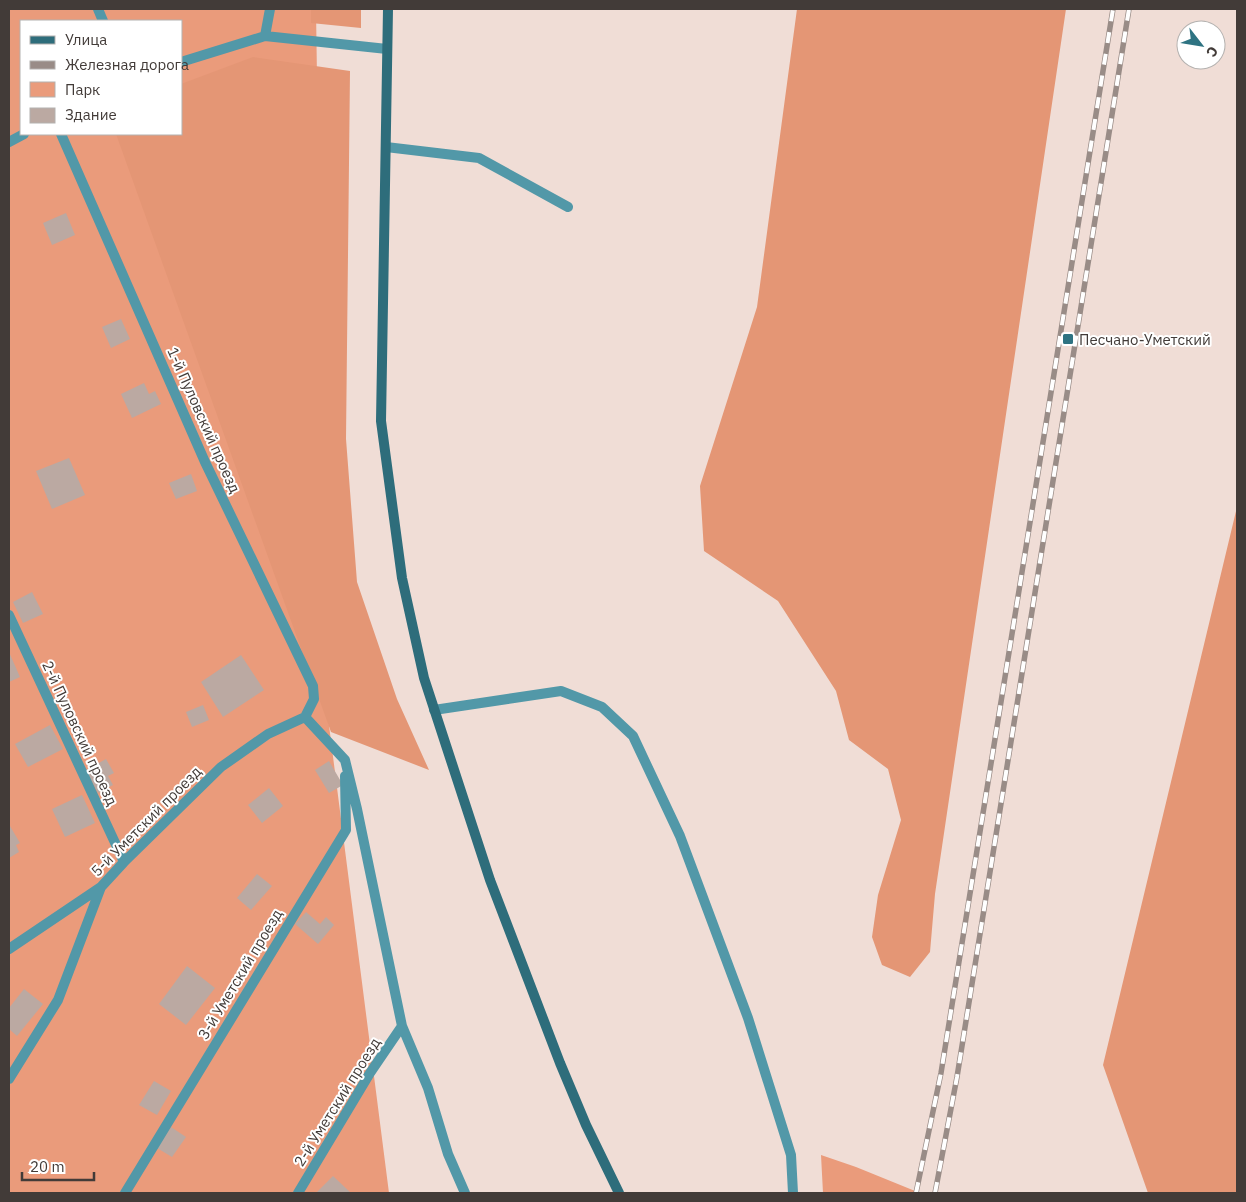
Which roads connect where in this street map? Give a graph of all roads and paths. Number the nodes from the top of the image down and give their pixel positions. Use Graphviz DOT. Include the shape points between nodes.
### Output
graph roads {
  1 [pos="270,9"];
  2 [pos="388,9"];
  3 [pos="265,36"];
  4 [pos="387,49"];
  5 [pos="182,62"];
  6 [pos="22,135"];
  7 [pos="61,135"];
  8 [pos="9,142"];
  9 [pos="386,147"];
  10 [pos="568,207"];
  11 [pos="9,615"];
  12 [pos="434,710"];
  13 [pos="305,717"];
  14 [pos="345,760"];
  15 [pos="124,862"];
  16 [pos="101,887"];
  17 [pos="9,949"];
  18 [pos="402,1026"];
  19 [pos="9,1080"];
  20 [pos="125,1193"];
  21 [pos="298,1193"];
  22 [pos="465,1193"];
  23 [pos="619,1193"];
  24 [pos="793,1193"];
  1 -- 3 [label="lane"];
  2 -- 4 [label="main road"];
  3 -- 4 [label="lane"];
  3 -- 5 [label="lane"];
  4 -- 9 [label="main road"];
  6 -- 8 [label="lane"];
  7 -- 13 [label="lane, 1-й Пуловский проезд" via="205,462 312,686 314,698"];
  9 -- 10 [label="lane" via="479,158"];
  9 -- 12 [label="main road" via="381,421 402,578"];
  11 -- 15 [label="lane, 2-й Пуловский проезд"];
  12 -- 23 [label="main road" via="490,880 560,1062"];
  12 -- 24 [label="lane" via="561,691 602,707 633,736 680,836 748,1018 791,1155"];
  13 -- 14 [label="lane"];
  13 -- 15 [label="lane, 5-й Уметский проезд" via="268,734 221,767"];
  14 -- 18 [label="lane"];
  14 -- 20 [label="lane, 3-й Уметский проезд" via="346,830"];
  15 -- 16 [label="lane, 5-й Уметский проезд"];
  16 -- 17 [label="lane, 5-й Уметский проезд"];
  16 -- 19 [label="lane" via="58,1000"];
  18 -- 21 [label="lane, 2-й Уметский проезд" via="370,1072"];
  18 -- 22 [label="lane"];
}
